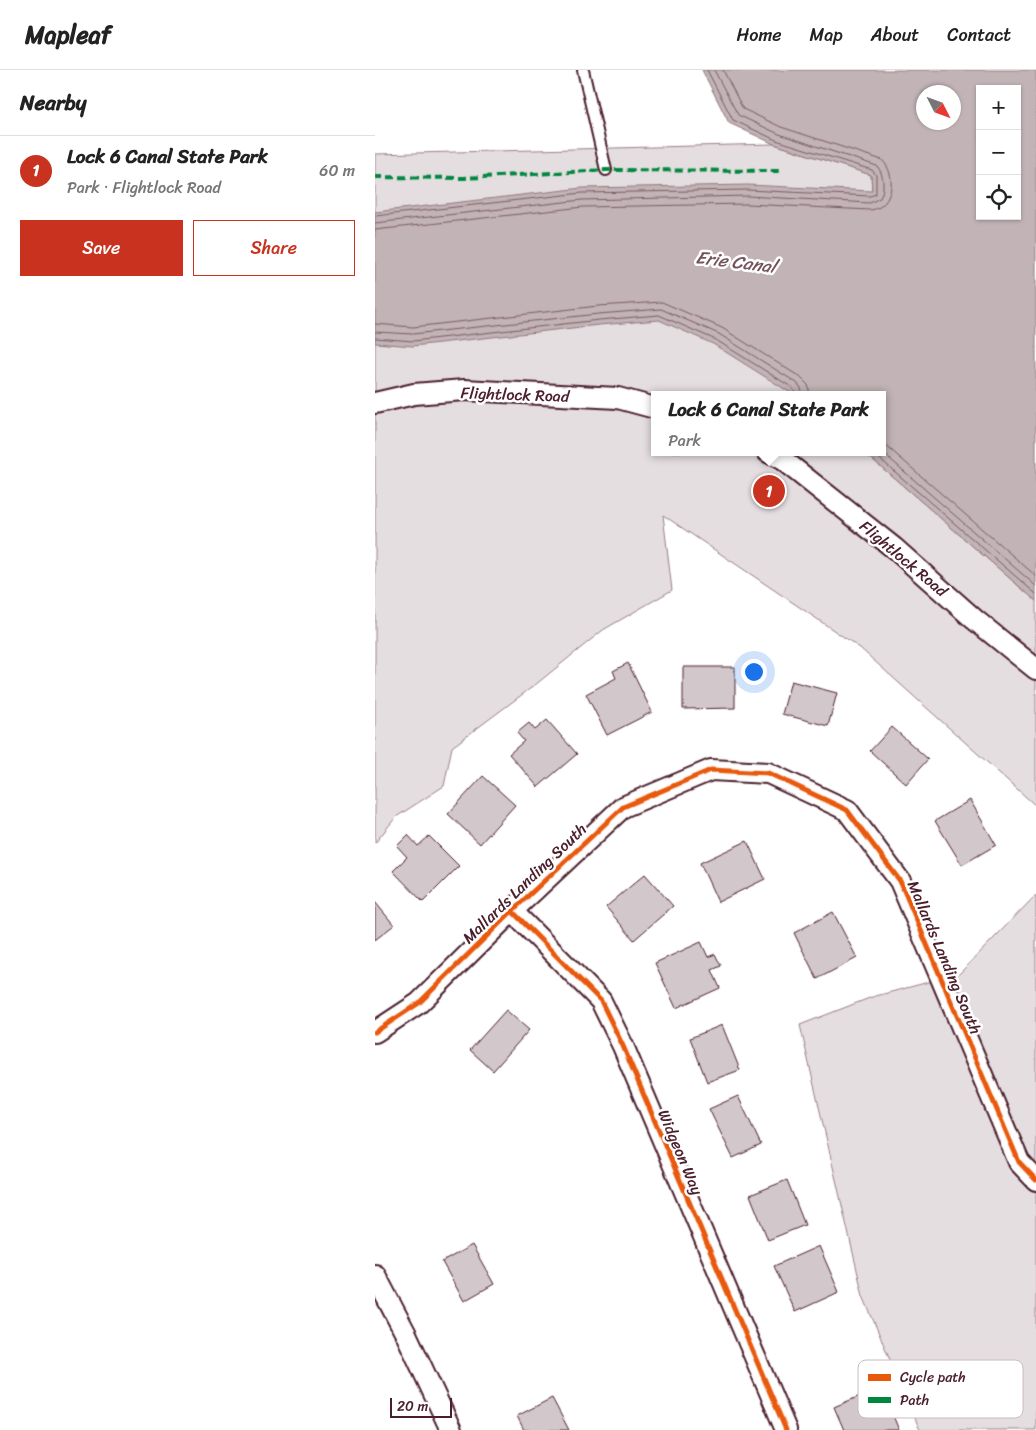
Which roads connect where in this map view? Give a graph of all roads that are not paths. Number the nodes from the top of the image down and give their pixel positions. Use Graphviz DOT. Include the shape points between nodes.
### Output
graph roads {
  1 [pos="583,70"];
  2 [pos="607,170"];
  3 [pos="375,403"];
  4 [pos="651,407"];
  5 [pos="776,456"];
  6 [pos="1036,669"];
  7 [pos="512,911"];
  8 [pos="375,1032"];
  9 [pos="1036,1180"];
  10 [pos="375,1275"];
  11 [pos="451,1430"];
  12 [pos="786,1430"];
  1 -- 2 [label="lane"];
  3 -- 4 [label="street, Flightlock Road" via="415,394 464,390 618,398"];
  5 -- 6 [label="street, Flightlock Road" via="894,548"];
  7 -- 8 [label="street, Mallards Landing South" via="419,1003"];
  7 -- 9 [label="street, Mallards Landing South" via="623,807 711,770 768,773 847,810 899,881 1019,1162"];
  7 -- 12 [label="street, Widgeon Way" via="601,1001"];
  10 -- 11 [label="street"];
}
